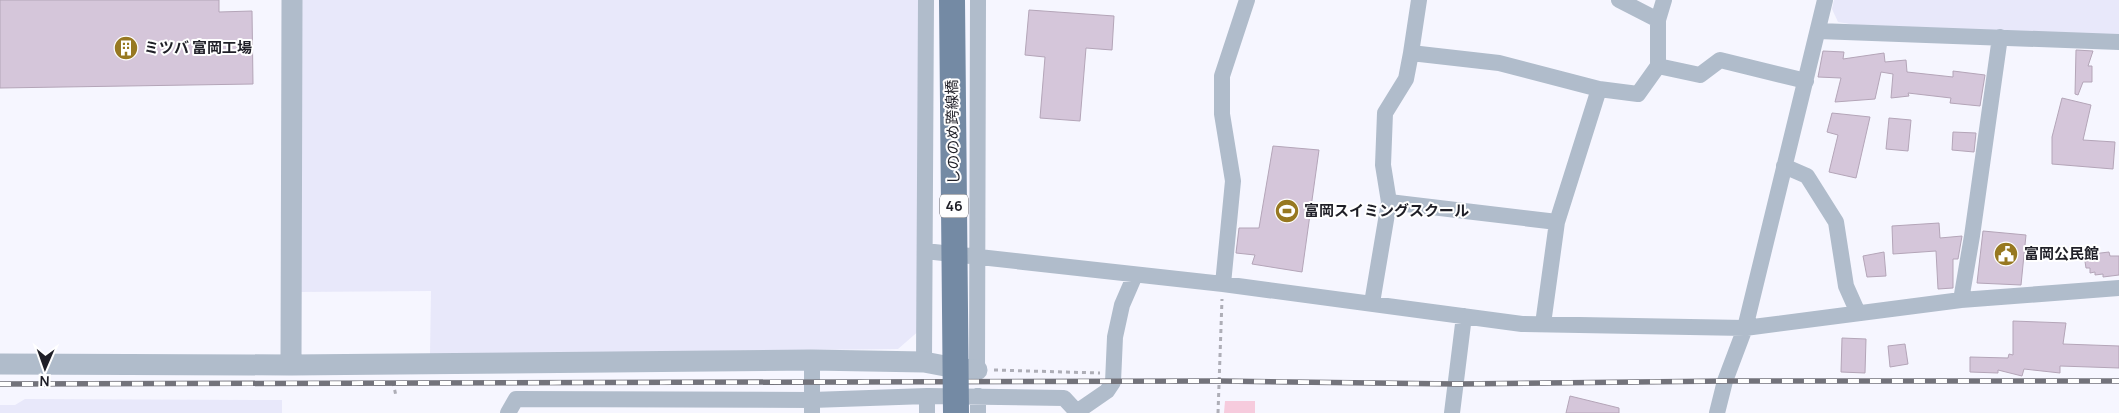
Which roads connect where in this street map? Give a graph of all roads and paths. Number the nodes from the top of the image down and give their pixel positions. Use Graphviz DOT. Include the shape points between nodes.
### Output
graph roads {
  1 [pos="292,0"];
  2 [pos="926,0"];
  3 [pos="952,0"];
  4 [pos="978,0"];
  5 [pos="1247,0"];
  6 [pos="1419,0"];
  7 [pos="1619,0"];
  8 [pos="1664,0"];
  9 [pos="1825,0"];
  10 [pos="1658,20"];
  11 [pos="1818,30"];
  12 [pos="2000,37"];
  13 [pos="2119,42"];
  14 [pos="1411,53"];
  15 [pos="1658,66"];
  16 [pos="1806,81"];
  17 [pos="1599,89"];
  18 [pos="1784,166"];
  19 [pos="1389,202"];
  20 [pos="1557,222"];
  21 [pos="925,251"];
  22 [pos="978,256"];
  23 [pos="1136,275"];
  24 [pos="1223,284"];
  25 [pos="2119,288"];
  26 [pos="1960,300"];
  27 [pos="1372,303"];
  28 [pos="1858,313"];
  29 [pos="1464,316"];
  30 [pos="1543,324"];
  31 [pos="1744,328"];
  32 [pos="812,360"];
  33 [pos="924,362"];
  34 [pos="0,364"];
  35 [pos="291,365"];
  36 [pos="977,370"];
  37 [pos="1113,374"];
  38 [pos="927,396"];
  39 [pos="978,396"];
  40 [pos="812,406"];
  41 [pos="1076,412"];
  42 [pos="508,413"];
  43 [pos="927,413"];
  44 [pos="956,413"];
  45 [pos="978,413"];
  46 [pos="1218,413"];
  47 [pos="1452,413"];
  48 [pos="1717,413"];
  1 -- 35 [label="street"];
  2 -- 21 [label="street"];
  3 -- 44 [label="main road, しののめ跨線橋 / 46, bridge"];
  4 -- 22 [label="street"];
  5 -- 24 [label="street" via="1222,76 1222,114 1232,181"];
  6 -- 14 [label="street"];
  7 -- 10 [label="street"];
  8 -- 10 [label="street"];
  9 -- 11 [label="street"];
  10 -- 15 [label="street"];
  11 -- 12 [label="street"];
  11 -- 16 [label="street"];
  12 -- 13 [label="street"];
  12 -- 26 [label="street"];
  14 -- 17 [label="street" via="1499,63"];
  14 -- 19 [label="street" via="1406,79 1385,114 1383,164"];
  15 -- 16 [label="street" via="1700,75 1720,60"];
  15 -- 17 [label="street" via="1638,94"];
  16 -- 18 [label="street"];
  17 -- 20 [label="street"];
  18 -- 28 [label="street" via="1807,176 1836,222 1846,286"];
  18 -- 31 [label="street"];
  19 -- 20 [label="street"];
  19 -- 27 [label="street"];
  20 -- 30 [label="street"];
  21 -- 22 [label="street"];
  21 -- 33 [label="street"];
  22 -- 23 [label="street"];
  22 -- 36 [label="street"];
  23 -- 24 [label="street"];
  23 -- 37 [label="street" via="1122,305 1115,337"];
  24 -- 27 [label="street"];
  24 -- 46 [label="path"];
  25 -- 26 [label="street"];
  26 -- 28 [label="street"];
  27 -- 29 [label="street"];
  28 -- 31 [label="street"];
  29 -- 30 [label="street"];
  29 -- 47 [label="street"];
  30 -- 31 [label="street"];
  31 -- 48 [label="street"];
  32 -- 33 [label="street"];
  32 -- 35 [label="street"];
  32 -- 40 [label="street"];
  33 -- 36 [label="street"];
  34 -- 35 [label="street"];
  36 -- 37 [label="path"];
  37 -- 41 [label="street" via="1107,391"];
  38 -- 39 [label="street"];
  38 -- 40 [label="street"];
  38 -- 43 [label="street"];
  39 -- 41 [label="street" via="1064,398"];
  39 -- 45 [label="street"];
  40 -- 42 [label="street" via="516,399"];
}
